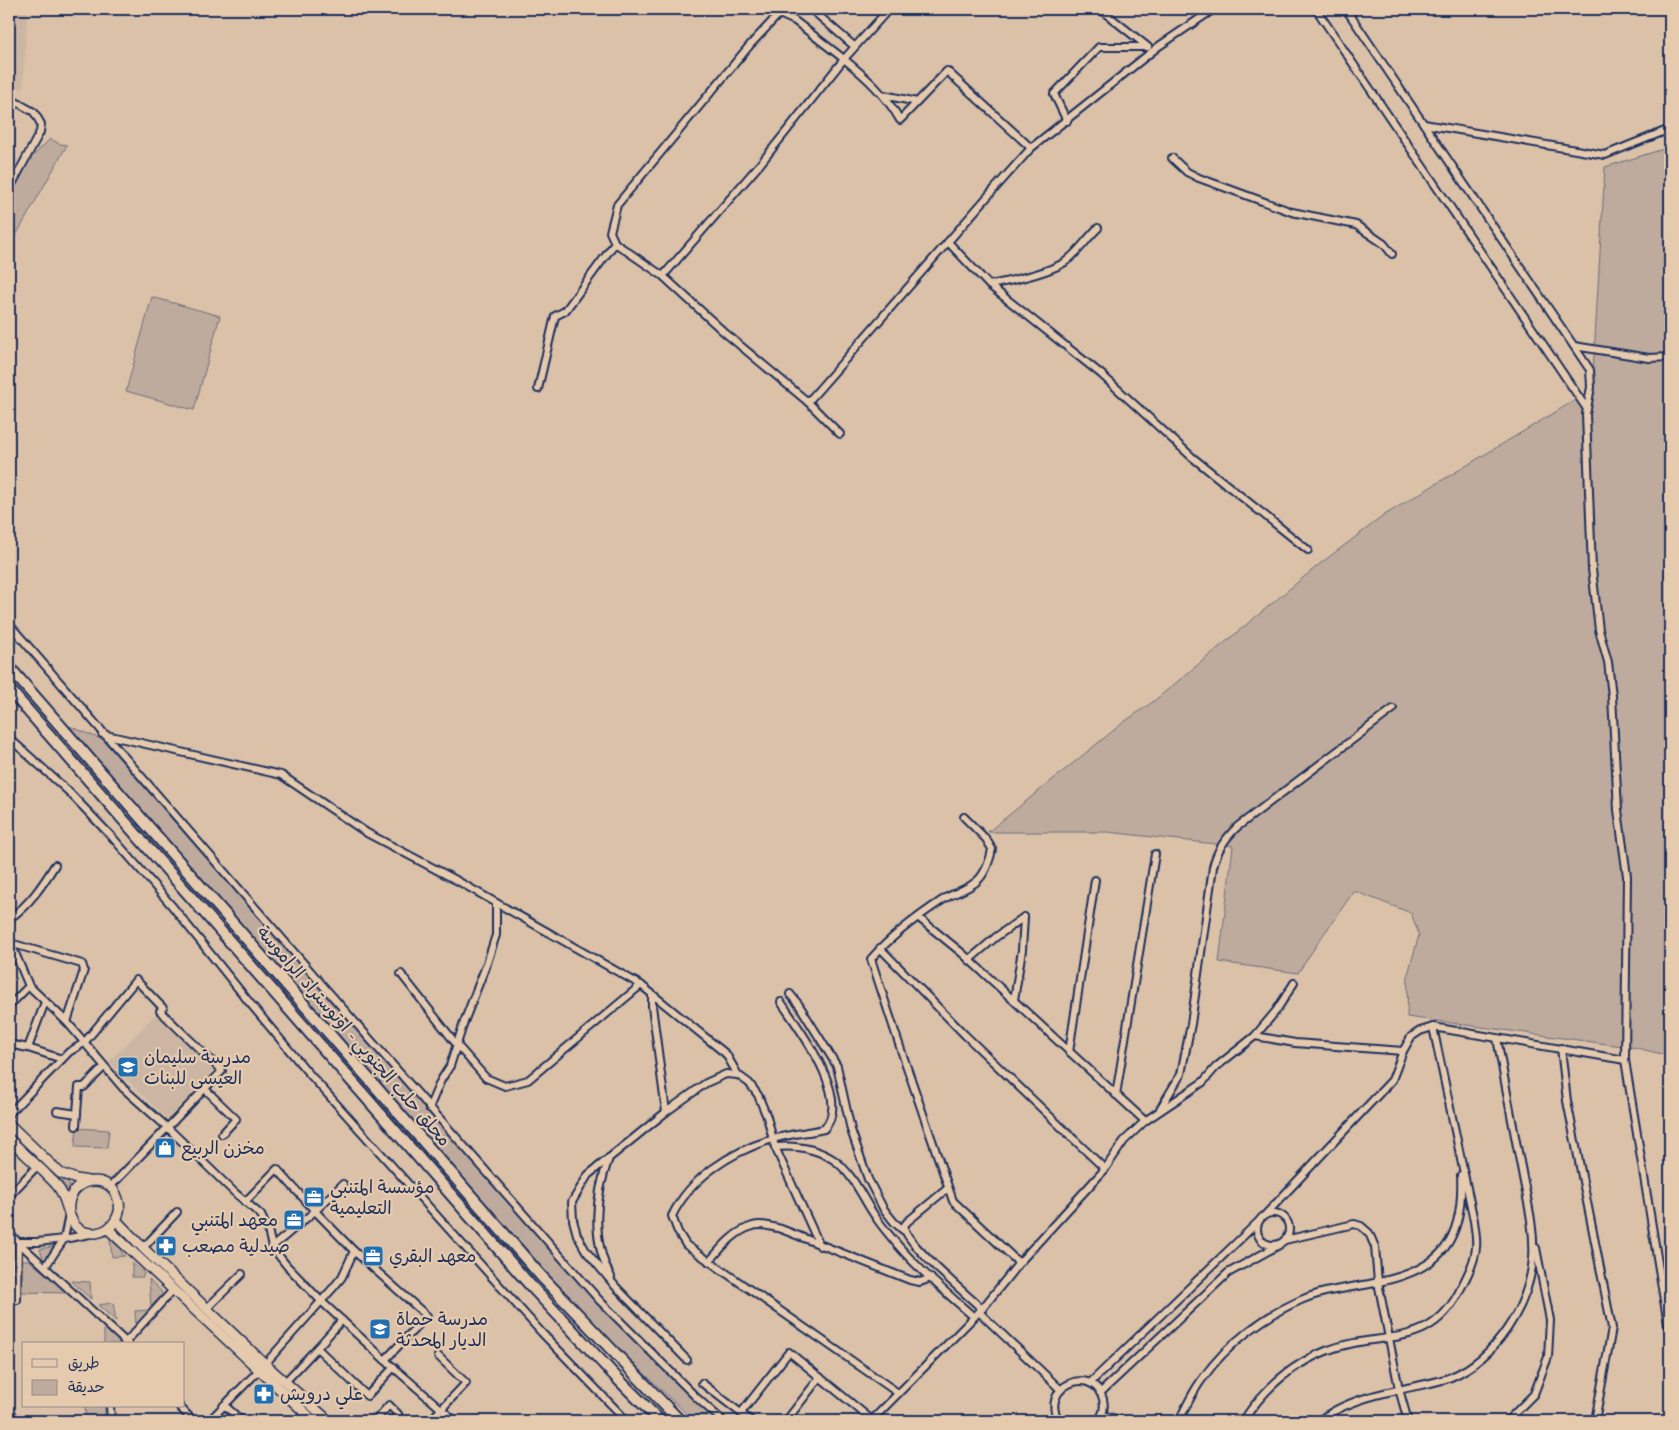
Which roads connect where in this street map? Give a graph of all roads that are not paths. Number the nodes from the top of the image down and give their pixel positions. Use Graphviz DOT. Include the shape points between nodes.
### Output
graph roads {
  1 [pos="811,9"];
  2 [pos="889,9"];
  3 [pos="1100,9"];
  4 [pos="1214,9"];
  5 [pos="1316,9"];
  6 [pos="1346,9"];
  7 [pos="854,46"];
  8 [pos="1159,46"];
  9 [pos="1147,48"];
  10 [pos="844,59"];
  11 [pos="883,95"];
  12 [pos="9,98"];
  13 [pos="917,102"];
  14 [pos="1067,121"];
  15 [pos="1424,124"];
  16 [pos="1670,129"];
  17 [pos="1031,148"];
  18 [pos="1172,158"];
  19 [pos="9,190"];
  20 [pos="1098,228"];
  21 [pos="948,242"];
  22 [pos="615,243"];
  23 [pos="1392,254"];
  24 [pos="663,276"];
  25 [pos="989,286"];
  26 [pos="1574,346"];
  27 [pos="1670,357"];
  28 [pos="538,389"];
  29 [pos="808,402"];
  30 [pos="1587,409"];
  31 [pos="840,434"];
  32 [pos="1308,550"];
  33 [pos="9,624"];
  34 [pos="9,660"];
  35 [pos="9,667"];
  36 [pos="9,688"];
  37 [pos="38,699"];
  38 [pos="1394,709"];
  39 [pos="102,734"];
  40 [pos="9,738"];
  41 [pos="964,817"];
  42 [pos="1155,854"];
  43 [pos="55,865"];
  44 [pos="1095,880"];
  45 [pos="496,903"];
  46 [pos="918,918"];
  47 [pos="9,919"];
  48 [pos="9,941"];
  49 [pos="880,948"];
  50 [pos="969,960"];
  51 [pos="401,974"];
  52 [pos="1294,983"];
  53 [pos="29,986"];
  54 [pos="641,986"];
  55 [pos="652,994"];
  56 [pos="790,994"];
  57 [pos="1014,1000"];
  58 [pos="45,1002"];
  59 [pos="781,1002"];
  60 [pos="9,1006"];
  61 [pos="67,1022"];
  62 [pos="1433,1028"];
  63 [pos="1255,1036"];
  64 [pos="1497,1038"];
  65 [pos="84,1043"];
  66 [pos="9,1044"];
  67 [pos="457,1045"];
  68 [pos="28,1048"];
  69 [pos="1561,1048"];
  70 [pos="1403,1051"];
  71 [pos="1069,1052"];
  72 [pos="62,1060"];
  73 [pos="1625,1060"];
  74 [pos="104,1067"];
  75 [pos="738,1075"];
  76 [pos="205,1089"];
  77 [pos="1116,1095"];
  78 [pos="429,1108"];
  79 [pos="57,1111"];
  80 [pos="1159,1111"];
  81 [pos="666,1112"];
  82 [pos="9,1114"];
  83 [pos="77,1114"];
  84 [pos="1145,1122"];
  85 [pos="9,1124"];
  86 [pos="76,1126"];
  87 [pos="168,1128"];
  88 [pos="222,1134"];
  89 [pos="9,1139"];
  90 [pos="772,1139"];
  91 [pos="775,1147"];
  92 [pos="609,1158"];
  93 [pos="1460,1159"];
  94 [pos="37,1166"];
  95 [pos="1106,1169"];
  96 [pos="93,1181"];
  97 [pos="343,1184"];
  98 [pos="110,1187"];
  99 [pos="948,1188"];
  100 [pos="10,1192"];
  101 [pos="245,1202"];
  102 [pos="177,1212"];
  103 [pos="315,1212"];
  104 [pos="68,1214"];
  105 [pos="1266,1214"];
  106 [pos="116,1220"];
  107 [pos="1258,1222"];
  108 [pos="1531,1222"];
  109 [pos="108,1229"];
  110 [pos="904,1230"];
  111 [pos="9,1233"];
  112 [pos="96,1233"];
  113 [pos="64,1239"];
  114 [pos="1285,1240"];
  115 [pos="18,1242"];
  116 [pos="1279,1244"];
  117 [pos="820,1246"];
  118 [pos="272,1247"];
  119 [pos="143,1248"];
  120 [pos="354,1251"];
  121 [pos="709,1262"];
  122 [pos="1019,1263"];
  123 [pos="45,1267"];
  124 [pos="242,1274"];
  125 [pos="931,1278"];
  126 [pos="1378,1282"];
  127 [pos="616,1287"];
  128 [pos="173,1290"];
  129 [pos="9,1300"];
  130 [pos="321,1301"];
  131 [pos="208,1308"];
  132 [pos="978,1313"];
  133 [pos="342,1320"];
  134 [pos="1670,1337"];
  135 [pos="1390,1338"];
  136 [pos="125,1342"];
  137 [pos="127,1342"];
  138 [pos="316,1348"];
  139 [pos="438,1356"];
  140 [pos="385,1360"];
  141 [pos="687,1360"];
  142 [pos="262,1367"];
  143 [pos="394,1367"];
  144 [pos="820,1377"];
  145 [pos="285,1382"];
  146 [pos="702,1383"];
  147 [pos="1090,1384"];
  148 [pos="1400,1389"];
  149 [pos="1061,1390"];
  150 [pos="898,1393"];
  151 [pos="1100,1393"];
  152 [pos="224,1405"];
  153 [pos="110,1408"];
  154 [pos="181,1408"];
  155 [pos="442,1409"];
  156 [pos="9,1412"];
  157 [pos="741,1413"];
  158 [pos="1102,1415"];
  159 [pos="873,1419"];
  160 [pos="16,1421"];
  161 [pos="111,1421"];
  162 [pos="193,1421"];
  163 [pos="209,1421"];
  164 [pos="242,1421"];
  165 [pos="314,1421"];
  166 [pos="329,1421"];
  167 [pos="375,1421"];
  168 [pos="392,1421"];
  169 [pos="430,1421"];
  170 [pos="455,1421"];
  171 [pos="627,1421"];
  172 [pos="660,1421"];
  173 [pos="680,1421"];
  174 [pos="723,1421"];
  175 [pos="751,1421"];
  176 [pos="786,1421"];
  177 [pos="883,1421"];
  178 [pos="1059,1421"];
  179 [pos="1098,1421"];
  180 [pos="1123,1421"];
  181 [pos="1180,1421"];
  182 [pos="1243,1421"];
  183 [pos="1319,1421"];
  184 [pos="1408,1421"];
  185 [pos="1507,1421"];
  186 [pos="1595,1421"];
  1 -- 7 [label="street"];
  2 -- 7 [label="street"];
  3 -- 9 [label="street"];
  4 -- 8 [label="street"];
  5 -- 30 [label="street"];
  6 -- 15 [label="street"];
  7 -- 10 [label="street"];
  8 -- 9 [label="street"];
  8 -- 14 [label="street"];
  9 -- 14 [label="street" via="1100,47 1054,94"];
  10 -- 11 [label="street"];
  10 -- 22 [label="street" via="794,21 779,14 617,205 610,232"];
  10 -- 24 [label="street" via="760,164"];
  11 -- 13 [label="street"];
  11 -- 13 [label="street" via="900,120"];
  12 -- 19 [label="street" via="34,112 41,124 40,132"];
  13 -- 17 [label="street" via="947,70"];
  14 -- 17 [label="street"];
  15 -- 16 [label="street" via="1605,155"];
  15 -- 26 [label="street"];
  17 -- 21 [label="street"];
  18 -- 23 [label="street" via="1186,172 1292,212 1356,225 1384,244"];
  20 -- 25 [label="street" via="1065,262"];
  21 -- 25 [label="street"];
  21 -- 29 [label="street"];
  22 -- 24 [label="street"];
  22 -- 28 [label="street" via="564,311 555,316"];
  24 -- 29 [label="street"];
  25 -- 32 [label="street" via="1101,374 1192,457"];
  26 -- 27 [label="street" via="1649,358"];
  26 -- 30 [label="street" via="1590,370"];
  29 -- 31 [label="street"];
  30 -- 73 [label="street" via="1592,569 1598,630 1608,662 1612,696 1618,810 1627,876"];
  33 -- 39 [label="street"];
  34 -- 37 [label="highway"];
  35 -- 37 [label="highway, محلق حلب الجنوبي - اوتوستراد الراموسة"];
  36 -- 172 [label="highway, محلق حلب الجنوبي - اوتوستراد الراموسة" via="530,1285"];
  37 -- 173 [label="highway, محلق حلب الجنوبي - اوتوستراد الراموسة" via="541,1276"];
  38 -- 80 [label="street" via="1226,837 1213,867 1181,1074"];
  39 -- 45 [label="street" via="281,775 367,833"];
  39 -- 78 [label="street"];
  40 -- 171 [label="street" via="68,791 113,838 318,1083 542,1333"];
  41 -- 46 [label="street" via="992,849 980,878"];
  42 -- 77 [label="street"];
  43 -- 47 [label="street" via="37,893"];
  44 -- 71 [label="street"];
  45 -- 54 [label="street"];
  45 -- 67 [label="street" via="496,935"];
  46 -- 49 [label="street"];
  46 -- 50 [label="street"];
  48 -- 53 [label="street"];
  48 -- 61 [label="street" via="82,964 84,970"];
  49 -- 95 [label="street" via="965,1035"];
  49 -- 99 [label="street" via="871,959"];
  50 -- 57 [label="street"];
  50 -- 57 [label="street" via="1024,917"];
  51 -- 67 [label="street"];
  52 -- 63 [label="street"];
  53 -- 58 [label="street"];
  53 -- 60 [label="street"];
  54 -- 55 [label="street"];
  54 -- 67 [label="street" via="528,1080 505,1086 486,1078"];
  55 -- 75 [label="street" via="726,1054"];
  55 -- 81 [label="street"];
  56 -- 110 [label="street" via="838,1066 850,1130 868,1179 883,1208"];
  57 -- 71 [label="street"];
  58 -- 61 [label="street"];
  58 -- 68 [label="street"];
  59 -- 90 [label="street" via="818,1060 833,1104 824,1129"];
  61 -- 65 [label="street"];
  62 -- 64 [label="street"];
  62 -- 70 [label="street" via="1420,1031"];
  62 -- 93 [label="street"];
  63 -- 70 [label="street" via="1295,1043"];
  63 -- 80 [label="street" via="1216,1067 1203,1082"];
  64 -- 69 [label="street"];
  64 -- 108 [label="street"];
  65 -- 72 [label="street"];
  65 -- 74 [label="street"];
  65 -- 76 [label="street" via="136,980 163,1008 160,1011 222,1071"];
  66 -- 68 [label="street"];
  67 -- 78 [label="street"];
  68 -- 72 [label="street"];
  69 -- 73 [label="street"];
  69 -- 186 [label="street" via="1567,1102 1612,1328"];
  70 -- 105 [label="street" via="1392,1080"];
  71 -- 77 [label="street"];
  72 -- 82 [label="street"];
  73 -- 134 [label="street"];
  74 -- 83 [label="street" via="84,1087 79,1087"];
  74 -- 87 [label="street"];
  75 -- 81 [label="street" via="726,1074 706,1083"];
  75 -- 90 [label="street" via="758,1095"];
  76 -- 87 [label="street"];
  76 -- 88 [label="street" via="236,1119"];
  77 -- 84 [label="street"];
  78 -- 174 [label="street" via="600,1301"];
  79 -- 83 [label="street"];
  80 -- 84 [label="street"];
  81 -- 92 [label="street"];
  83 -- 86 [label="street"];
  84 -- 95 [label="street" via="1124,1141"];
  85 -- 96 [label="main road" via="60,1173"];
  87 -- 98 [label="street"];
  87 -- 101 [label="street"];
  89 -- 94 [label="main road"];
  90 -- 91 [label="street"];
  90 -- 121 [label="street" via="737,1152 702,1178 679,1201 672,1216 678,1232 686,1245"];
  91 -- 117 [label="street"];
  91 -- 125 [label="street" via="808,1148 834,1160 847,1172 893,1240"];
  92 -- 127 [label="street" via="601,1179 596,1228 601,1254"];
  92 -- 127 [label="street" via="588,1175 580,1188 572,1202 572,1220 586,1251"];
  93 -- 126 [label="street" via="1461,1211 1451,1240 1436,1258 1413,1272"];
  93 -- 135 [label="street" via="1474,1221 1476,1247 1470,1268 1460,1291 1443,1316 1417,1332"];
  94 -- 100 [label="street"];
  94 -- 104 [label="main road" via="59,1188"];
  95 -- 122 [label="street"];
  96 -- 98 [label="main road"];
  96 -- 104 [label="main road" via="73,1191"];
  97 -- 103 [label="street"];
  98 -- 106 [label="main road" via="118,1200"];
  99 -- 110 [label="street" via="908,1222"];
  99 -- 122 [label="street" via="953,1201"];
  101 -- 103 [label="street" via="277,1169"];
  101 -- 118 [label="street" via="261,1215"];
  102 -- 119 [label="street"];
  103 -- 118 [label="street"];
  103 -- 120 [label="street"];
  104 -- 112 [label="main road" via="79,1228"];
  104 -- 113 [label="street"];
  105 -- 107 [label="street"];
  105 -- 114 [label="street" via="1276,1212 1288,1221 1290,1231"];
  106 -- 109 [label="main road"];
  106 -- 119 [label="main road"];
  107 -- 116 [label="street" via="1257,1232 1263,1242"];
  107 -- 147 [label="street"];
  108 -- 148 [label="street" via="1533,1256 1530,1279 1518,1311 1497,1341 1473,1364 1451,1377"];
  108 -- 185 [label="street" via="1550,1320 1548,1356 1534,1394"];
  109 -- 112 [label="main road"];
  109 -- 128 [label="main road"];
  110 -- 132 [label="street" via="906,1236"];
  111 -- 115 [label="street"];
  112 -- 113 [label="street"];
  113 -- 115 [label="street"];
  113 -- 123 [label="street"];
  114 -- 116 [label="street"];
  114 -- 126 [label="street" via="1354,1224 1362,1226 1375,1247"];
  115 -- 123 [label="street"];
  115 -- 129 [label="street" via="17,1300"];
  116 -- 151 [label="street" via="1228,1273"];
  117 -- 121 [label="street" via="781,1229 754,1225 726,1242"];
  117 -- 125 [label="street" via="910,1280 920,1282"];
  118 -- 130 [label="street"];
  119 -- 131 [label="main road"];
  120 -- 130 [label="street" via="342,1277"];
  120 -- 140 [label="street" via="427,1316"];
  121 -- 150 [label="street"];
  122 -- 132 [label="street"];
  123 -- 136 [label="street"];
  124 -- 131 [label="street"];
  125 -- 132 [label="street"];
  126 -- 135 [label="street"];
  126 -- 181 [label="street" via="1301,1300 1257,1326 1218,1359 1202,1378"];
  127 -- 141 [label="street"];
  128 -- 137 [label="street"];
  128 -- 142 [label="main road"];
  130 -- 133 [label="street"];
  130 -- 142 [label="street"];
  131 -- 142 [label="main road"];
  132 -- 149 [label="street"];
  132 -- 150 [label="street"];
  133 -- 138 [label="street"];
  133 -- 140 [label="street"];
  135 -- 148 [label="street"];
  135 -- 182 [label="street" via="1345,1345 1308,1359 1262,1395"];
  138 -- 143 [label="street" via="367,1396"];
  138 -- 145 [label="street"];
  139 -- 155 [label="street" via="466,1383"];
  140 -- 143 [label="street"];
  142 -- 145 [label="main road"];
  142 -- 152 [label="street"];
  142 -- 165 [label="main road"];
  143 -- 155 [label="street"];
  144 -- 157 [label="street" via="789,1352"];
  144 -- 159 [label="street"];
  144 -- 176 [label="street"];
  145 -- 166 [label="main road"];
  146 -- 157 [label="street"];
  147 -- 149 [label="street" via="1071,1382"];
  147 -- 151 [label="street"];
  148 -- 183 [label="street" via="1346,1405"];
  148 -- 184 [label="street"];
  149 -- 178 [label="street" via="1055,1400"];
  150 -- 159 [label="street"];
  151 -- 158 [label="street" via="1104,1405"];
  152 -- 163 [label="street"];
  152 -- 164 [label="street"];
  153 -- 161 [label="street"];
  154 -- 162 [label="street"];
  155 -- 169 [label="street"];
  155 -- 170 [label="street"];
  156 -- 160 [label="main road"];
  157 -- 175 [label="street"];
  158 -- 179 [label="street"];
  158 -- 180 [label="street"];
  159 -- 177 [label="street"];
  167 -- 168 [label="street" via="389,1405 398,1414"];
}
